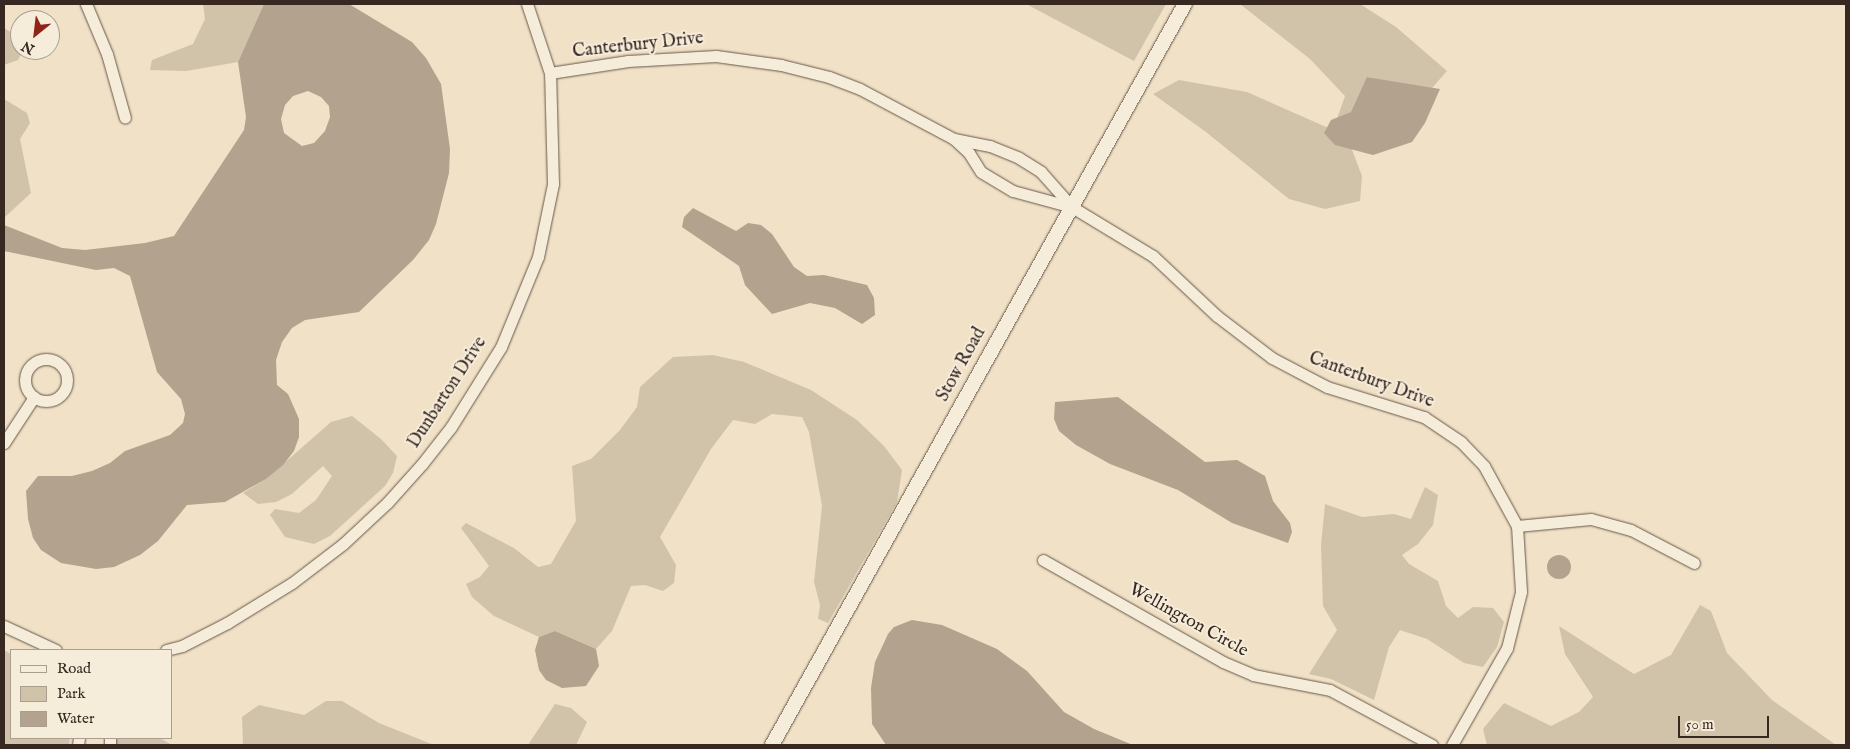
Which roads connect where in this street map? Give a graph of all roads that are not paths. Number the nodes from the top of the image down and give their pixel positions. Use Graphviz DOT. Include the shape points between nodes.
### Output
graph roads {
  1 [pos="86,4"];
  2 [pos="527,4"];
  3 [pos="1185,4"];
  4 [pos="550,73"];
  5 [pos="125,118"];
  6 [pos="954,139"];
  7 [pos="1072,207"];
  8 [pos="34,397"];
  9 [pos="4,443"];
  10 [pos="1517,526"];
  11 [pos="1043,560"];
  12 [pos="1694,564"];
  13 [pos="4,626"];
  14 [pos="54,649"];
  15 [pos="170,649"];
  16 [pos="772,745"];
  17 [pos="1432,745"];
  18 [pos="1452,745"];
  1 -- 5 [label="street" via="107,54"];
  2 -- 4 [label="street, Dunbarton Drive"];
  3 -- 7 [label="street, Stow Road"];
  4 -- 6 [label="street, Canterbury Drive" via="678,56 716,56 781,65 860,89"];
  4 -- 15 [label="street, Dunbarton Drive" via="553,184 538,257 501,347 456,420 387,503 343,544 292,583 227,624"];
  6 -- 7 [label="street, Canterbury Drive" via="990,146 1019,158 1041,172"];
  6 -- 7 [label="street, Canterbury Drive" via="969,153 981,172 1013,191"];
  7 -- 10 [label="street, Canterbury Drive" via="1153,256 1217,316 1272,358 1326,387 1406,409 1444,428 1484,466"];
  7 -- 16 [label="street, Stow Road"];
  8 -- 9 [label="street"];
  10 -- 12 [label="street" via="1591,519 1647,536"];
  10 -- 18 [label="street, Canterbury Drive" via="1521,568 1516,620 1496,670"];
  11 -- 17 [label="street, Wellington Circle" via="1223,662 1254,675 1330,690"];
  13 -- 14 [label="street"];
}
